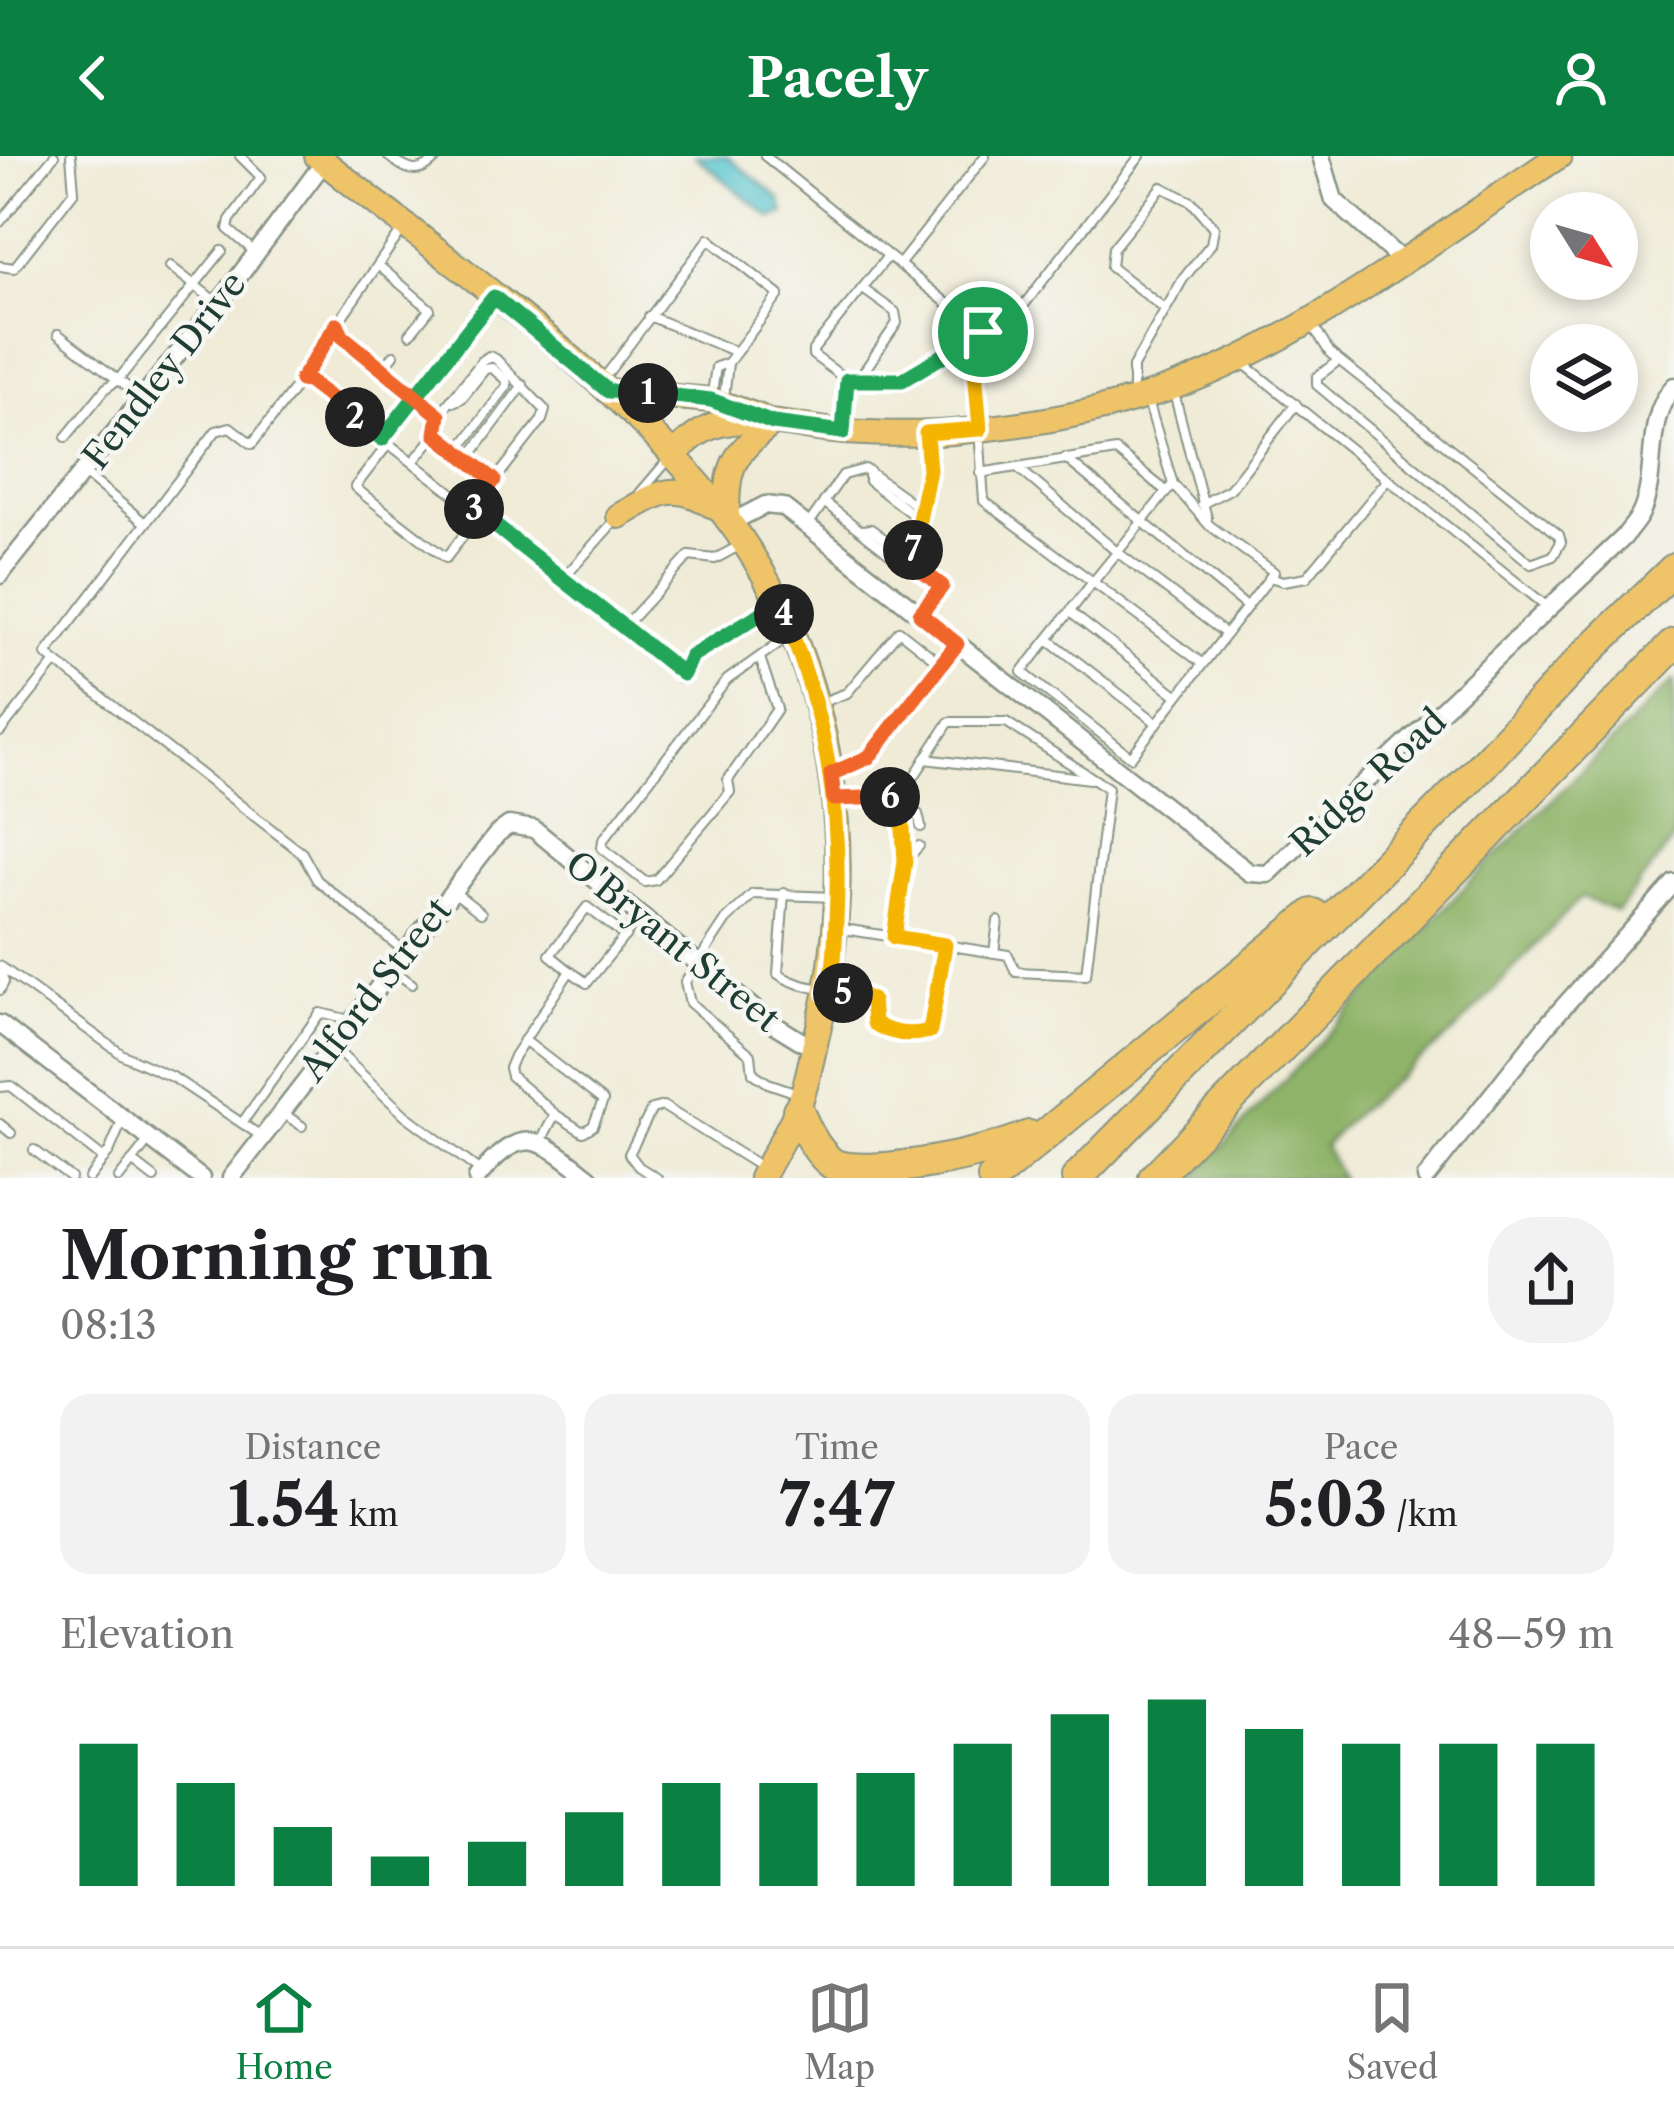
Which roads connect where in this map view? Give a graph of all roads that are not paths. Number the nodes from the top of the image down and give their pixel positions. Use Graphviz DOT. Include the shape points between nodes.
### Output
graph roads {
  1 [pos="54,156"];
  2 [pos="70,156"];
  3 [pos="240,156"];
  4 [pos="388,156"];
  5 [pos="438,156"];
  6 [pos="765,156"];
  7 [pos="985,156"];
  8 [pos="1139,156"];
  9 [pos="1321,156"];
  10 [pos="1559,156"];
  11 [pos="321,159"];
  12 [pos="0,222"];
  13 [pos="405,224"];
  14 [pos="222,251"];
  15 [pos="256,253"];
  16 [pos="888,256"];
  17 [pos="1401,260"];
  18 [pos="378,265"];
  19 [pos="0,266"];
  20 [pos="170,266"];
  21 [pos="899,266"];
  22 [pos="195,286"];
  23 [pos="863,289"];
  24 [pos="494,297"];
  25 [pos="218,304"];
  26 [pos="1166,310"];
  27 [pos="649,316"];
  28 [pos="1309,320"];
  29 [pos="337,324"];
  30 [pos="983,332"];
  31 [pos="58,334"];
  32 [pos="410,334"];
  33 [pos="736,352"];
  34 [pos="394,355"];
  35 [pos="1238,359"];
  36 [pos="1339,360"];
  37 [pos="383,369"];
  38 [pos="118,380"];
  39 [pos="301,380"];
  40 [pos="853,380"];
  41 [pos="523,386"];
  42 [pos="1674,386"];
  43 [pos="604,387"];
  44 [pos="1173,387"];
  45 [pos="416,396"];
  46 [pos="1139,398"];
  47 [pos="142,399"];
  48 [pos="717,401"];
  49 [pos="448,403"];
  50 [pos="1296,404"];
  51 [pos="439,415"];
  52 [pos="773,423"];
  53 [pos="980,429"];
  54 [pos="843,432"];
  55 [pos="926,433"];
  56 [pos="436,434"];
  57 [pos="66,437"];
  58 [pos="386,441"];
  59 [pos="458,451"];
  60 [pos="672,455"];
  61 [pos="1064,458"];
  62 [pos="468,459"];
  63 [pos="413,462"];
  64 [pos="1017,467"];
  65 [pos="869,472"];
  66 [pos="84,473"];
  67 [pos="980,473"];
  68 [pos="1388,479"];
  69 [pos="494,480"];
  70 [pos="1170,488"];
  71 [pos="824,502"];
  72 [pos="1202,504"];
  73 [pos="922,510"];
  74 [pos="476,511"];
  75 [pos="619,516"];
  76 [pos="145,523"];
  77 [pos="1141,523"];
  78 [pos="1209,525"];
  79 [pos="807,526"];
  80 [pos="733,528"];
  81 [pos="860,530"];
  82 [pos="1117,552"];
  83 [pos="910,562"];
  84 [pos="1674,569"];
  85 [pos="0,575"];
  86 [pos="1270,577"];
  87 [pos="563,579"];
  88 [pos="1093,582"];
  89 [pos="779,603"];
  90 [pos="1247,607"];
  91 [pos="1551,610"];
  92 [pos="1070,611"];
  93 [pos="920,614"];
  94 [pos="624,627"];
  95 [pos="792,633"];
  96 [pos="1226,634"];
  97 [pos="1048,639"];
  98 [pos="957,644"];
  99 [pos="1674,644"];
  100 [pos="760,658"];
  101 [pos="56,662"];
  102 [pos="941,664"];
  103 [pos="1203,664"];
  104 [pos="1178,696"];
  105 [pos="817,704"];
  106 [pos="1157,723"];
  107 [pos="0,732"];
  108 [pos="925,759"];
  109 [pos="1094,779"];
  110 [pos="1468,781"];
  111 [pos="832,787"];
  112 [pos="901,802"];
  113 [pos="921,827"];
  114 [pos="534,829"];
  115 [pos="919,846"];
  116 [pos="905,861"];
  117 [pos="1674,883"];
  118 [pos="452,890"];
  119 [pos="784,893"];
  120 [pos="837,897"];
  121 [pos="481,913"];
  122 [pos="640,916"];
  123 [pos="998,921"];
  124 [pos="836,927"];
  125 [pos="625,936"];
  126 [pos="894,937"];
  127 [pos="945,945"];
  128 [pos="404,951"];
  129 [pos="994,952"];
  130 [pos="696,962"];
  131 [pos="0,968"];
  132 [pos="390,968"];
  133 [pos="570,970"];
  134 [pos="412,984"];
  135 [pos="0,990"];
  136 [pos="828,993"];
  137 [pos="350,1020"];
  138 [pos="2,1029"];
  139 [pos="524,1040"];
  140 [pos="331,1045"];
  141 [pos="814,1049"];
  142 [pos="0,1087"];
  143 [pos="799,1102"];
  144 [pos="280,1111"];
  145 [pos="556,1114"];
  146 [pos="124,1119"];
  147 [pos="1061,1121"];
  148 [pos="242,1123"];
  149 [pos="0,1124"];
  150 [pos="302,1126"];
  151 [pos="11,1133"];
  152 [pos="261,1136"];
  153 [pos="149,1138"];
  154 [pos="540,1143"];
  155 [pos="34,1150"];
  156 [pos="104,1159"];
  157 [pos="132,1161"];
  158 [pos="763,1174"];
  159 [pos="479,1175"];
  160 [pos="71,1178"];
  161 [pos="89,1178"];
  162 [pos="119,1178"];
  163 [pos="154,1178"];
  164 [pos="201,1178"];
  165 [pos="231,1178"];
  166 [pos="590,1178"];
  167 [pos="657,1178"];
  168 [pos="993,1178"];
  169 [pos="1076,1178"];
  170 [pos="1154,1178"];
  171 [pos="1426,1178"];
  1 -- 12 [label="lane"];
  2 -- 19 [label="lane" via="74,191 14,268"];
  3 -- 15 [label="lane" via="261,177 228,229"];
  4 -- 5 [label="lane" via="418,172"];
  6 -- 16 [label="lane"];
  7 -- 21 [label="lane"];
  8 -- 30 [label="lane" via="995,342"];
  9 -- 17 [label="street" via="1334,200"];
  10 -- 17 [label="main road"];
  11 -- 13 [label="main road"];
  11 -- 15 [label="street, Fendley Drive"];
  13 -- 18 [label="lane"];
  13 -- 24 [label="main road"];
  14 -- 22 [label="lane"];
  15 -- 25 [label="street, Fendley Drive"];
  16 -- 21 [label="lane"];
  16 -- 23 [label="lane"];
  17 -- 28 [label="main road"];
  18 -- 29 [label="lane"];
  18 -- 32 [label="lane" via="430,309"];
  20 -- 22 [label="lane"];
  21 -- 30 [label="lane"];
  22 -- 25 [label="lane"];
  22 -- 38 [label="lane"];
  23 -- 40 [label="lane" via="897,322"];
  23 -- 40 [label="lane" via="813,350"];
  24 -- 43 [label="main road"];
  24 -- 45 [label="lane"];
  25 -- 47 [label="street, Fendley Drive"];
  26 -- 26 [label="lane" via="1214,228 1192,202 1162,187 1109,260"];
  26 -- 46 [label="lane" via="1133,367"];
  27 -- 33 [label="lane"];
  27 -- 33 [label="lane" via="709,239 779,295"];
  27 -- 43 [label="lane"];
  28 -- 35 [label="main road"];
  28 -- 36 [label="lane"];
  29 -- 37 [label="lane"];
  29 -- 39 [label="lane"];
  30 -- 40 [label="lane" via="902,380"];
  30 -- 53 [label="lane" via="974,358"];
  31 -- 38 [label="lane"];
  33 -- 48 [label="lane"];
  34 -- 37 [label="lane"];
  35 -- 44 [label="main road"];
  35 -- 50 [label="lane"];
  36 -- 36 [label="lane" via="1316,377 1317,386 1532,565 1553,556 1559,535"];
  37 -- 45 [label="lane"];
  38 -- 47 [label="lane"];
  38 -- 57 [label="lane"];
  39 -- 58 [label="lane"];
  39 -- 76 [label="lane" via="252,444 227,427 216,431"];
  40 -- 54 [label="lane"];
  41 -- 49 [label="lane" via="489,356"];
  41 -- 62 [label="lane"];
  41 -- 69 [label="lane" via="545,410"];
  42 -- 91 [label="street, Ridge Road" via="1661,403 1640,515"];
  43 -- 48 [label="main road"];
  43 -- 60 [label="main road"];
  44 -- 46 [label="main road"];
  44 -- 72 [label="lane"];
  45 -- 51 [label="lane"];
  45 -- 58 [label="lane"];
  46 -- 53 [label="main road"];
  46 -- 70 [label="lane"];
  47 -- 66 [label="street, Fendley Drive"];
  48 -- 52 [label="main road"];
  49 -- 51 [label="lane"];
  49 -- 59 [label="lane" via="484,369 506,380"];
  50 -- 68 [label="lane"];
  50 -- 72 [label="lane" via="1230,489"];
  51 -- 56 [label="lane"];
  52 -- 54 [label="main road"];
  52 -- 60 [label="main road" via="717,424"];
  52 -- 80 [label="main road" via="730,466"];
  53 -- 55 [label="main road"];
  53 -- 67 [label="lane"];
  54 -- 55 [label="main road"];
  55 -- 73 [label="lane"];
  56 -- 59 [label="lane"];
  56 -- 63 [label="lane"];
  58 -- 63 [label="lane"];
  58 -- 74 [label="lane" via="355,487 446,558"];
  59 -- 62 [label="lane"];
  60 -- 75 [label="lane"];
  60 -- 80 [label="main road"];
  61 -- 64 [label="lane"];
  61 -- 70 [label="lane" via="1116,451"];
  61 -- 77 [label="lane"];
  62 -- 69 [label="lane"];
  63 -- 74 [label="lane"];
  64 -- 67 [label="lane"];
  64 -- 82 [label="lane"];
  65 -- 71 [label="lane" via="843,475"];
  65 -- 73 [label="lane"];
  65 -- 81 [label="lane" via="868,481 916,522 901,545"];
  66 -- 76 [label="lane"];
  66 -- 85 [label="street, Fendley Drive"];
  67 -- 88 [label="lane" via="984,502"];
  68 -- 86 [label="lane" via="1307,578"];
  68 -- 91 [label="lane"];
  69 -- 74 [label="lane"];
  70 -- 77 [label="lane"];
  70 -- 78 [label="lane"];
  71 -- 79 [label="lane"];
  71 -- 81 [label="lane"];
  72 -- 78 [label="lane"];
  73 -- 83 [label="lane"];
  74 -- 87 [label="lane"];
  75 -- 80 [label="main road" via="679,490 701,498"];
  75 -- 87 [label="lane"];
  76 -- 101 [label="lane" via="48,648"];
  77 -- 82 [label="lane"];
  77 -- 90 [label="lane"];
  78 -- 86 [label="lane" via="1274,572"];
  79 -- 80 [label="street, Ridge Road" via="783,507 765,505"];
  79 -- 93 [label="street, Ridge Road"];
  80 -- 89 [label="main road"];
  80 -- 94 [label="lane" via="716,559 689,556"];
  81 -- 83 [label="lane"];
  82 -- 88 [label="lane"];
  82 -- 96 [label="lane"];
  83 -- 93 [label="lane" via="942,586"];
  84 -- 110 [label="highway"];
  86 -- 90 [label="lane"];
  87 -- 94 [label="lane"];
  88 -- 92 [label="lane"];
  88 -- 103 [label="lane"];
  89 -- 94 [label="lane" via="691,656 682,677"];
  89 -- 95 [label="main road"];
  90 -- 96 [label="lane"];
  91 -- 98 [label="street, Ridge Road" via="1268,874 1250,873"];
  92 -- 97 [label="lane"];
  92 -- 104 [label="lane"];
  93 -- 98 [label="street, Ridge Road"];
  95 -- 100 [label="lane"];
  95 -- 105 [label="main road"];
  96 -- 103 [label="lane"];
  97 -- 106 [label="lane"];
  97 -- 106 [label="lane" via="1022,672 1131,757"];
  98 -- 102 [label="lane"];
  99 -- 170 [label="highway"];
  100 -- 100 [label="lane" via="727,680 603,840 602,848 645,882 656,880 730,792 728,780 778,709"];
  101 -- 107 [label="lane"];
  101 -- 128 [label="lane" via="303,854 317,880"];
  102 -- 105 [label="lane" via="899,631 847,693"];
  102 -- 111 [label="lane" via="869,757"];
  103 -- 104 [label="lane"];
  104 -- 106 [label="lane"];
  105 -- 111 [label="main road"];
  108 -- 109 [label="lane"];
  108 -- 109 [label="lane" via="949,722 1006,722"];
  108 -- 112 [label="lane"];
  109 -- 129 [label="lane" via="1108,788 1086,975 1016,971 1008,955"];
  110 -- 147 [label="highway"];
  110 -- 169 [label="highway"];
  111 -- 112 [label="lane"];
  111 -- 120 [label="main road"];
  112 -- 113 [label="lane"];
  112 -- 116 [label="lane"];
  114 -- 118 [label="street, Alford Street" via="508,825"];
  114 -- 122 [label="street, O'Bryant Street"];
  115 -- 116 [label="lane"];
  116 -- 126 [label="lane"];
  117 -- 171 [label="street"];
  118 -- 121 [label="lane"];
  118 -- 128 [label="street, Alford Street"];
  119 -- 120 [label="lane"];
  119 -- 130 [label="lane" via="753,894"];
  119 -- 136 [label="lane" via="778,974"];
  120 -- 124 [label="main road"];
  122 -- 125 [label="lane"];
  122 -- 130 [label="street, O'Bryant Street"];
  123 -- 129 [label="lane"];
  124 -- 126 [label="lane"];
  124 -- 136 [label="main road"];
  125 -- 133 [label="lane" via="587,983"];
  125 -- 133 [label="lane" via="587,908 550,956"];
  126 -- 127 [label="lane"];
  127 -- 129 [label="lane"];
  127 -- 136 [label="lane" via="930,1031 883,1029 874,1023 872,1000"];
  128 -- 132 [label="street, Alford Street"];
  130 -- 141 [label="street, O'Bryant Street"];
  130 -- 143 [label="lane" via="685,982 690,1004 751,1055 753,1072"];
  131 -- 135 [label="lane"];
  131 -- 148 [label="lane" via="123,1055"];
  132 -- 134 [label="lane"];
  132 -- 137 [label="street, Alford Street"];
  133 -- 139 [label="lane"];
  136 -- 141 [label="main road"];
  137 -- 140 [label="street, Alford Street"];
  137 -- 148 [label="lane" via="320,1013"];
  138 -- 146 [label="street"];
  139 -- 145 [label="lane" via="511,1076"];
  139 -- 145 [label="lane" via="602,1101 584,1132"];
  140 -- 144 [label="street, Alford Street"];
  140 -- 159 [label="lane"];
  141 -- 143 [label="main road"];
  142 -- 156 [label="lane" via="11,1086"];
  143 -- 147 [label="highway" via="814,1143 854,1173 965,1161"];
  143 -- 158 [label="main road"];
  144 -- 150 [label="lane"];
  144 -- 152 [label="street, Alford Street"];
  145 -- 154 [label="lane"];
  146 -- 153 [label="street"];
  146 -- 156 [label="lane"];
  147 -- 168 [label="highway"];
  148 -- 152 [label="lane"];
  149 -- 151 [label="lane"];
  152 -- 165 [label="street, Alford Street"];
  153 -- 157 [label="lane"];
  153 -- 164 [label="street"];
  154 -- 159 [label="street" via="504,1147"];
  154 -- 166 [label="street"];
  155 -- 160 [label="lane"];
  156 -- 161 [label="lane"];
  157 -- 162 [label="lane"];
  157 -- 163 [label="lane"];
  158 -- 167 [label="lane" via="663,1106 652,1108 629,1154"];
}
